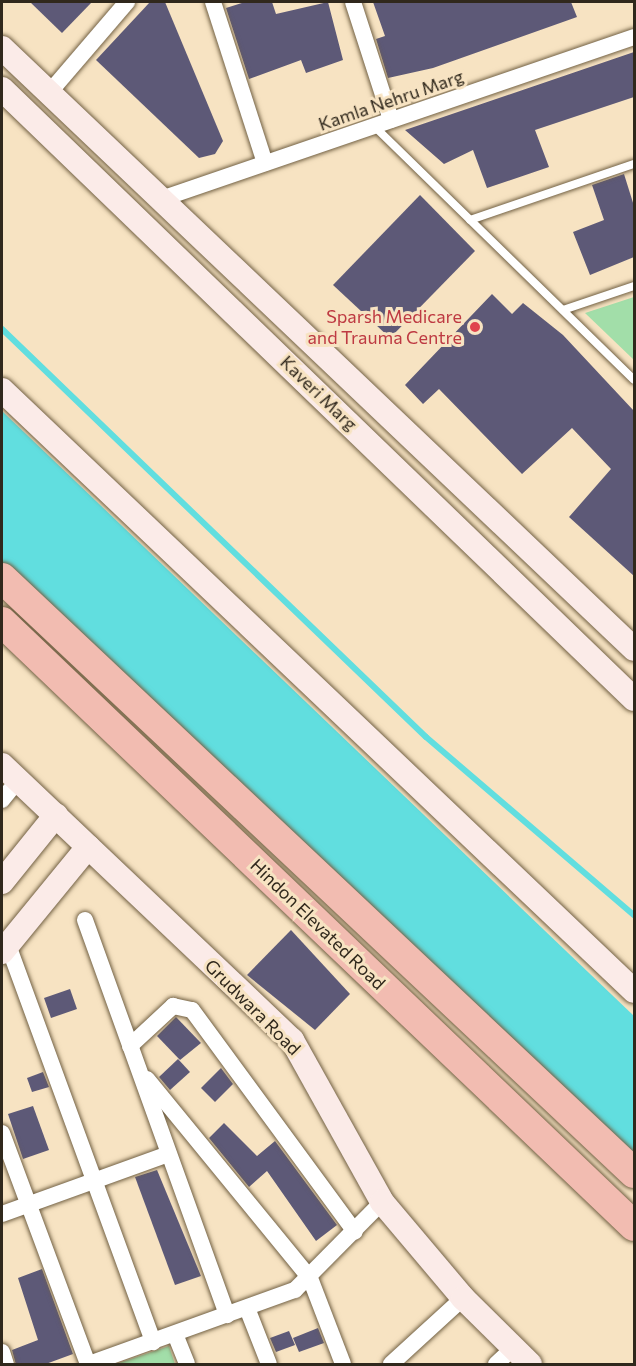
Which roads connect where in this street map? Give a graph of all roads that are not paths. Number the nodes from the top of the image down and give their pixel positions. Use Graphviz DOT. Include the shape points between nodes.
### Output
graph roads {
  1 [pos="127,2"];
  2 [pos="213,2"];
  3 [pos="352,2"];
  4 [pos="634,38"];
  5 [pos="2,48"];
  6 [pos="2,89"];
  7 [pos="49,93"];
  8 [pos="391,120"];
  9 [pos="374,126"];
  10 [pos="265,163"];
  11 [pos="634,164"];
  12 [pos="161,199"];
  13 [pos="470,220"];
  14 [pos="634,286"];
  15 [pos="563,310"];
  16 [pos="634,380"];
  17 [pos="2,390"];
  18 [pos="2,578"];
  19 [pos="2,622"];
  20 [pos="630,640"];
  21 [pos="634,699"];
  22 [pos="10,773"];
  23 [pos="2,800"];
  24 [pos="56,816"];
  25 [pos="88,847"];
  26 [pos="2,882"];
  27 [pos="85,920"];
  28 [pos="5,948"];
  29 [pos="634,991"];
  30 [pos="130,1046"];
  31 [pos="139,1070"];
  32 [pos="2,1133"];
  33 [pos="169,1154"];
  34 [pos="634,1173"];
  35 [pos="94,1181"];
  36 [pos="382,1203"];
  37 [pos="28,1205"];
  38 [pos="2,1214"];
  39 [pos="634,1226"];
  40 [pos="355,1232"];
  41 [pos="310,1278"];
  42 [pos="463,1298"];
  43 [pos="247,1308"];
  44 [pos="227,1315"];
  45 [pos="175,1334"];
  46 [pos="153,1342"];
  47 [pos="2,1352"];
  48 [pos="521,1356"];
  49 [pos="6,1365"];
  50 [pos="88,1365"];
  51 [pos="187,1365"];
  52 [pos="269,1365"];
  53 [pos="343,1365"];
  54 [pos="391,1365"];
  55 [pos="496,1365"];
  1 -- 7 [label="street"];
  2 -- 10 [label="street"];
  3 -- 8 [label="street"];
  4 -- 8 [label="street, Kamla Nehru Marg"];
  5 -- 7 [label="street, Kaveri Marg"];
  6 -- 21 [label="street, Kaveri Marg"];
  7 -- 12 [label="street, Kaveri Marg"];
  8 -- 9 [label="street, Kamla Nehru Marg"];
  9 -- 10 [label="street, Kamla Nehru Marg"];
  9 -- 13 [label="lane"];
  10 -- 12 [label="street, Kamla Nehru Marg"];
  11 -- 13 [label="lane"];
  12 -- 20 [label="street, Kaveri Marg"];
  13 -- 15 [label="lane"];
  14 -- 15 [label="lane"];
  15 -- 16 [label="lane"];
  17 -- 29 [label="street"];
  18 -- 34 [label="highway, Hindon Elevated Road"];
  19 -- 39 [label="highway, Hindon Elevated Road"];
  22 -- 23 [label="street"];
  22 -- 24 [label="street, Grudwara Road"];
  24 -- 25 [label="street, Grudwara Road"];
  24 -- 26 [label="street"];
  25 -- 28 [label="street"];
  25 -- 36 [label="street, Grudwara Road" via="291,1040"];
  27 -- 30 [label="street"];
  28 -- 35 [label="street"];
  30 -- 31 [label="street"];
  30 -- 40 [label="street" via="173,1006 192,1010"];
  31 -- 33 [label="street"];
  31 -- 41 [label="street"];
  32 -- 37 [label="street"];
  33 -- 35 [label="street"];
  33 -- 44 [label="street"];
  35 -- 37 [label="street"];
  35 -- 46 [label="street"];
  36 -- 40 [label="street"];
  36 -- 42 [label="street, Grudwara Road"];
  37 -- 38 [label="street"];
  37 -- 50 [label="street"];
  40 -- 41 [label="street"];
  41 -- 43 [label="street"];
  41 -- 53 [label="street"];
  42 -- 48 [label="street, Grudwara Road"];
  42 -- 54 [label="street"];
  43 -- 44 [label="street"];
  43 -- 52 [label="street"];
  44 -- 45 [label="street"];
  45 -- 46 [label="street"];
  45 -- 51 [label="street"];
  46 -- 50 [label="street"];
  47 -- 49 [label="street"];
  48 -- 55 [label="street"];
}
